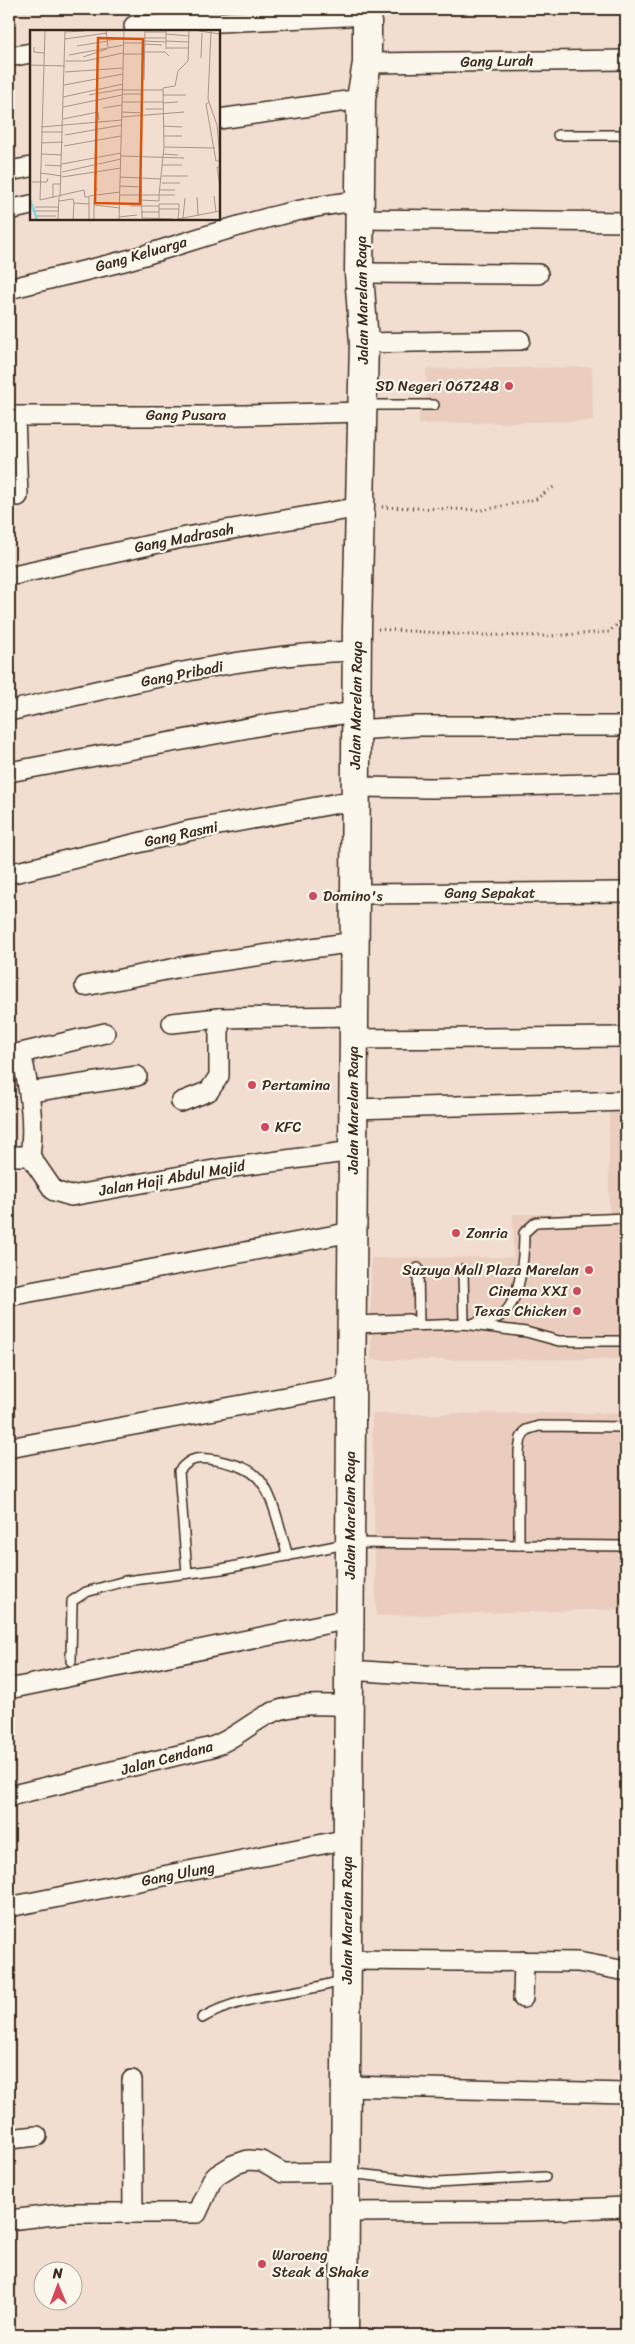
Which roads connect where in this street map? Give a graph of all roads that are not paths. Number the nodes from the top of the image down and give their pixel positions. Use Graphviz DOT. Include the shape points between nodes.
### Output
graph roads {
  1 [pos="367,12"];
  2 [pos="133,22"];
  3 [pos="30,53"];
  4 [pos="9,57"];
  5 [pos="626,60"];
  6 [pos="367,63"];
  7 [pos="361,98"];
  8 [pos="220,119"];
  9 [pos="558,135"];
  10 [pos="626,135"];
  11 [pos="30,167"];
  12 [pos="9,171"];
  13 [pos="30,205"];
  14 [pos="9,210"];
  15 [pos="360,210"];
  16 [pos="626,222"];
  17 [pos="360,273"];
  18 [pos="538,274"];
  19 [pos="9,288"];
  20 [pos="520,340"];
  21 [pos="364,343"];
  22 [pos="434,405"];
  23 [pos="363,409"];
  24 [pos="12,416"];
  25 [pos="18,496"];
  26 [pos="361,507"];
  27 [pos="9,576"];
  28 [pos="357,640"];
  29 [pos="9,711"];
  30 [pos="356,721"];
  31 [pos="626,726"];
  32 [pos="9,772"];
  33 [pos="626,783"];
  34 [pos="356,794"];
  35 [pos="9,874"];
  36 [pos="626,892"];
  37 [pos="355,894"];
  38 [pos="354,942"];
  39 [pos="84,986"];
  40 [pos="219,1018"];
  41 [pos="172,1023"];
  42 [pos="354,1027"];
  43 [pos="105,1033"];
  44 [pos="626,1037"];
  45 [pos="15,1054"];
  46 [pos="137,1076"];
  47 [pos="30,1092"];
  48 [pos="626,1101"];
  49 [pos="181,1102"];
  50 [pos="353,1110"];
  51 [pos="353,1151"];
  52 [pos="9,1156"];
  53 [pos="30,1156"];
  54 [pos="626,1218"];
  55 [pos="352,1232"];
  56 [pos="418,1268"];
  57 [pos="463,1268"];
  58 [pos="9,1296"];
  59 [pos="351,1324"];
  60 [pos="464,1324"];
  61 [pos="419,1325"];
  62 [pos="626,1341"];
  63 [pos="351,1385"];
  64 [pos="626,1427"];
  65 [pos="9,1448"];
  66 [pos="350,1544"];
  67 [pos="520,1545"];
  68 [pos="626,1546"];
  69 [pos="288,1556"];
  70 [pos="188,1573"];
  71 [pos="349,1619"];
  72 [pos="71,1660"];
  73 [pos="349,1670"];
  74 [pos="626,1677"];
  75 [pos="9,1689"];
  76 [pos="349,1706"];
  77 [pos="9,1796"];
  78 [pos="348,1839"];
  79 [pos="9,1907"];
  80 [pos="524,1961"];
  81 [pos="347,1969"];
  82 [pos="626,1971"];
  83 [pos="523,1998"];
  84 [pos="202,2018"];
  85 [pos="132,2080"];
  86 [pos="346,2086"];
  87 [pos="626,2093"];
  88 [pos="37,2136"];
  89 [pos="9,2139"];
  90 [pos="345,2172"];
  91 [pos="546,2177"];
  92 [pos="626,2207"];
  93 [pos="345,2212"];
  94 [pos="133,2213"];
  95 [pos="9,2220"];
  96 [pos="344,2335"];
  1 -- 2 [label="street"];
  1 -- 6 [label="main road, Jalan Marelan Raya"];
  3 -- 4 [label="street"];
  5 -- 6 [label="street, Gang Lurah"];
  6 -- 7 [label="main road, Jalan Marelan Raya"];
  7 -- 8 [label="street"];
  7 -- 15 [label="main road, Jalan Marelan Raya"];
  9 -- 10 [label="lane"];
  11 -- 12 [label="street"];
  13 -- 14 [label="street"];
  15 -- 16 [label="street, Gang Keluarga"];
  15 -- 17 [label="main road, Jalan Marelan Raya"];
  15 -- 19 [label="street, Gang Keluarga" via="313,206 124,261"];
  17 -- 18 [label="street"];
  17 -- 21 [label="main road, Jalan Marelan Raya"];
  20 -- 21 [label="street"];
  21 -- 23 [label="main road, Jalan Marelan Raya"];
  22 -- 23 [label="lane"];
  23 -- 24 [label="street, Gang Pusara" via="204,416"];
  23 -- 26 [label="main road, Jalan Marelan Raya"];
  24 -- 25 [label="street"];
  26 -- 27 [label="street, Gang Madrasah" via="186,537"];
  26 -- 28 [label="main road, Jalan Marelan Raya"];
  28 -- 29 [label="street, Gang Pribadi" via="316,652 154,679"];
  28 -- 30 [label="main road, Jalan Marelan Raya"];
  30 -- 31 [label="street" via="417,726"];
  30 -- 32 [label="street" via="269,724"];
  30 -- 34 [label="main road, Jalan Marelan Raya"];
  33 -- 34 [label="street, Gang Rasmi" via="433,788"];
  34 -- 35 [label="street, Gang Rasmi"];
  34 -- 37 [label="main road, Jalan Marelan Raya"];
  36 -- 37 [label="street, Gang Sepakat"];
  37 -- 38 [label="main road, Jalan Marelan Raya"];
  38 -- 39 [label="street" via="186,966"];
  38 -- 42 [label="main road, Jalan Marelan Raya"];
  40 -- 41 [label="street"];
  40 -- 42 [label="street"];
  40 -- 49 [label="street" via="219,1076 209,1090"];
  42 -- 44 [label="street"];
  42 -- 50 [label="main road, Jalan Marelan Raya"];
  43 -- 45 [label="street"];
  45 -- 47 [label="street"];
  46 -- 47 [label="street"];
  47 -- 53 [label="street" via="33,1137"];
  48 -- 50 [label="street"];
  50 -- 51 [label="main road, Jalan Marelan Raya"];
  51 -- 53 [label="street, Jalan Haji Abdul Majid" via="219,1169 71,1196 54,1190"];
  51 -- 55 [label="main road, Jalan Marelan Raya"];
  52 -- 53 [label="street"];
  54 -- 60 [label="lane" via="536,1222 524,1233 519,1285 509,1309 500,1317"];
  55 -- 58 [label="street"];
  55 -- 59 [label="main road, Jalan Marelan Raya"];
  56 -- 61 [label="lane"];
  57 -- 60 [label="lane"];
  59 -- 61 [label="lane" via="409,1319"];
  59 -- 63 [label="main road, Jalan Marelan Raya"];
  60 -- 61 [label="lane"];
  60 -- 62 [label="lane" via="526,1332 559,1341"];
  63 -- 65 [label="street"];
  63 -- 66 [label="main road, Jalan Marelan Raya"];
  64 -- 67 [label="lane" via="539,1426 526,1430 519,1451"];
  66 -- 67 [label="lane"];
  66 -- 69 [label="lane"];
  66 -- 71 [label="main road, Jalan Marelan Raya"];
  67 -- 68 [label="lane"];
  69 -- 70 [label="lane"];
  69 -- 70 [label="lane" via="261,1480 247,1469 200,1457 188,1460 179,1471"];
  70 -- 72 [label="lane" via="125,1581 75,1598 71,1605"];
  71 -- 73 [label="main road, Jalan Marelan Raya"];
  71 -- 75 [label="street"];
  73 -- 74 [label="street" via="453,1677"];
  73 -- 76 [label="main road, Jalan Marelan Raya"];
  76 -- 77 [label="street, Jalan Cendana" via="302,1705 266,1716 222,1744"];
  76 -- 78 [label="main road, Jalan Marelan Raya"];
  78 -- 79 [label="street, Gang Ulung"];
  78 -- 81 [label="main road, Jalan Marelan Raya"];
  80 -- 81 [label="street"];
  80 -- 82 [label="street" via="578,1962"];
  80 -- 83 [label="street"];
  81 -- 84 [label="lane" via="326,1986 226,2006"];
  81 -- 86 [label="main road, Jalan Marelan Raya"];
  85 -- 94 [label="street"];
  86 -- 87 [label="street"];
  86 -- 90 [label="main road, Jalan Marelan Raya"];
  88 -- 89 [label="street"];
  90 -- 91 [label="lane" via="437,2183"];
  90 -- 93 [label="main road, Jalan Marelan Raya"];
  90 -- 94 [label="street" via="282,2173 262,2161 248,2160 233,2164 212,2180 196,2213"];
  92 -- 93 [label="street"];
  93 -- 96 [label="main road, Jalan Marelan Raya"];
  94 -- 95 [label="street" via="71,2213"];
}
